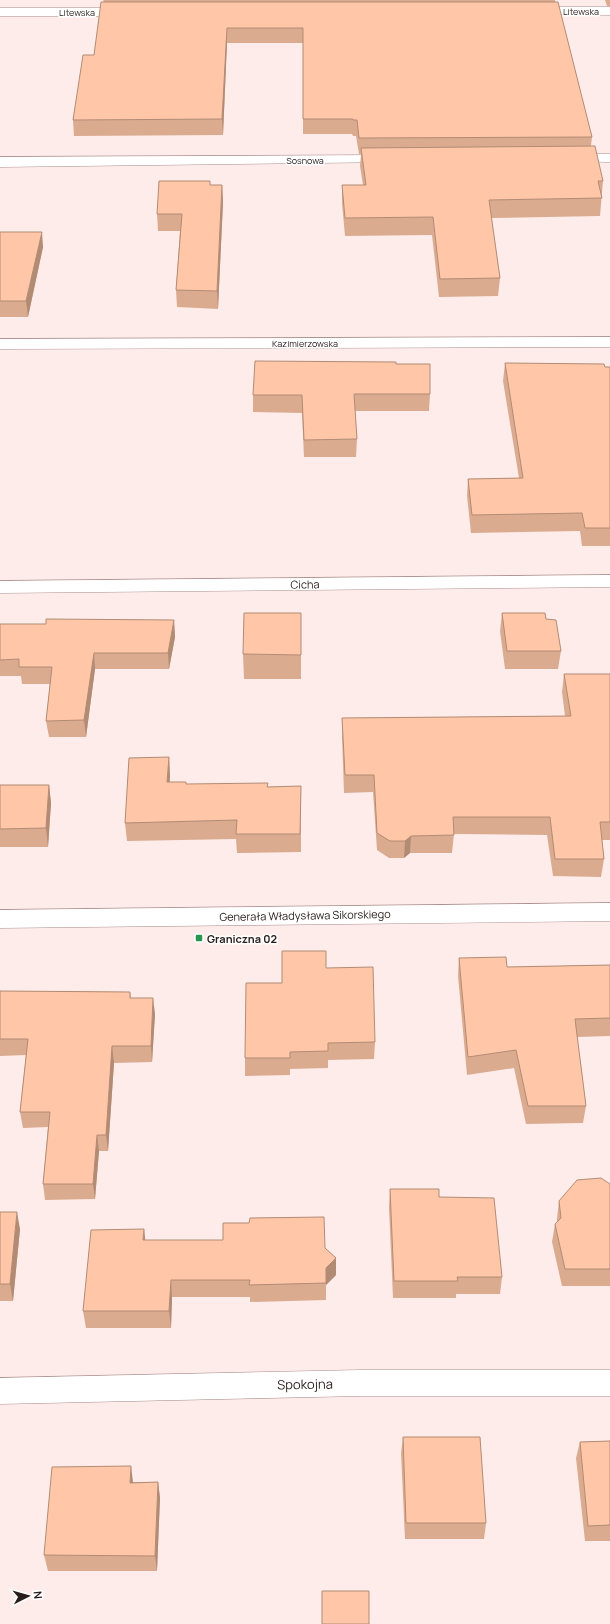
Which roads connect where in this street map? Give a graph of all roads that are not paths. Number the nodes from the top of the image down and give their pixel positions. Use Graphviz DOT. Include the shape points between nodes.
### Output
graph roads {
  1 [pos="610,11"];
  2 [pos="0,12"];
  3 [pos="143,12"];
  4 [pos="515,12"];
  5 [pos="554,158"];
  6 [pos="610,158"];
  7 [pos="404,159"];
  8 [pos="0,162"];
  9 [pos="610,342"];
  10 [pos="0,344"];
  11 [pos="610,581"];
  12 [pos="0,587"];
  13 [pos="610,912"];
  14 [pos="0,919"];
  15 [pos="610,1383"];
  16 [pos="0,1391"];
  1 -- 4 [label="street, Litewska"];
  2 -- 3 [label="street, Litewska"];
  5 -- 6 [label="street"];
  7 -- 8 [label="street, Sosnowa"];
  9 -- 10 [label="street, Kazimierzowska"];
  11 -- 12 [label="street, Cicha"];
  13 -- 14 [label="street, Generała Władysława Sikorskiego"];
  15 -- 16 [label="street, Spokojna" via="360,1383"];
}
